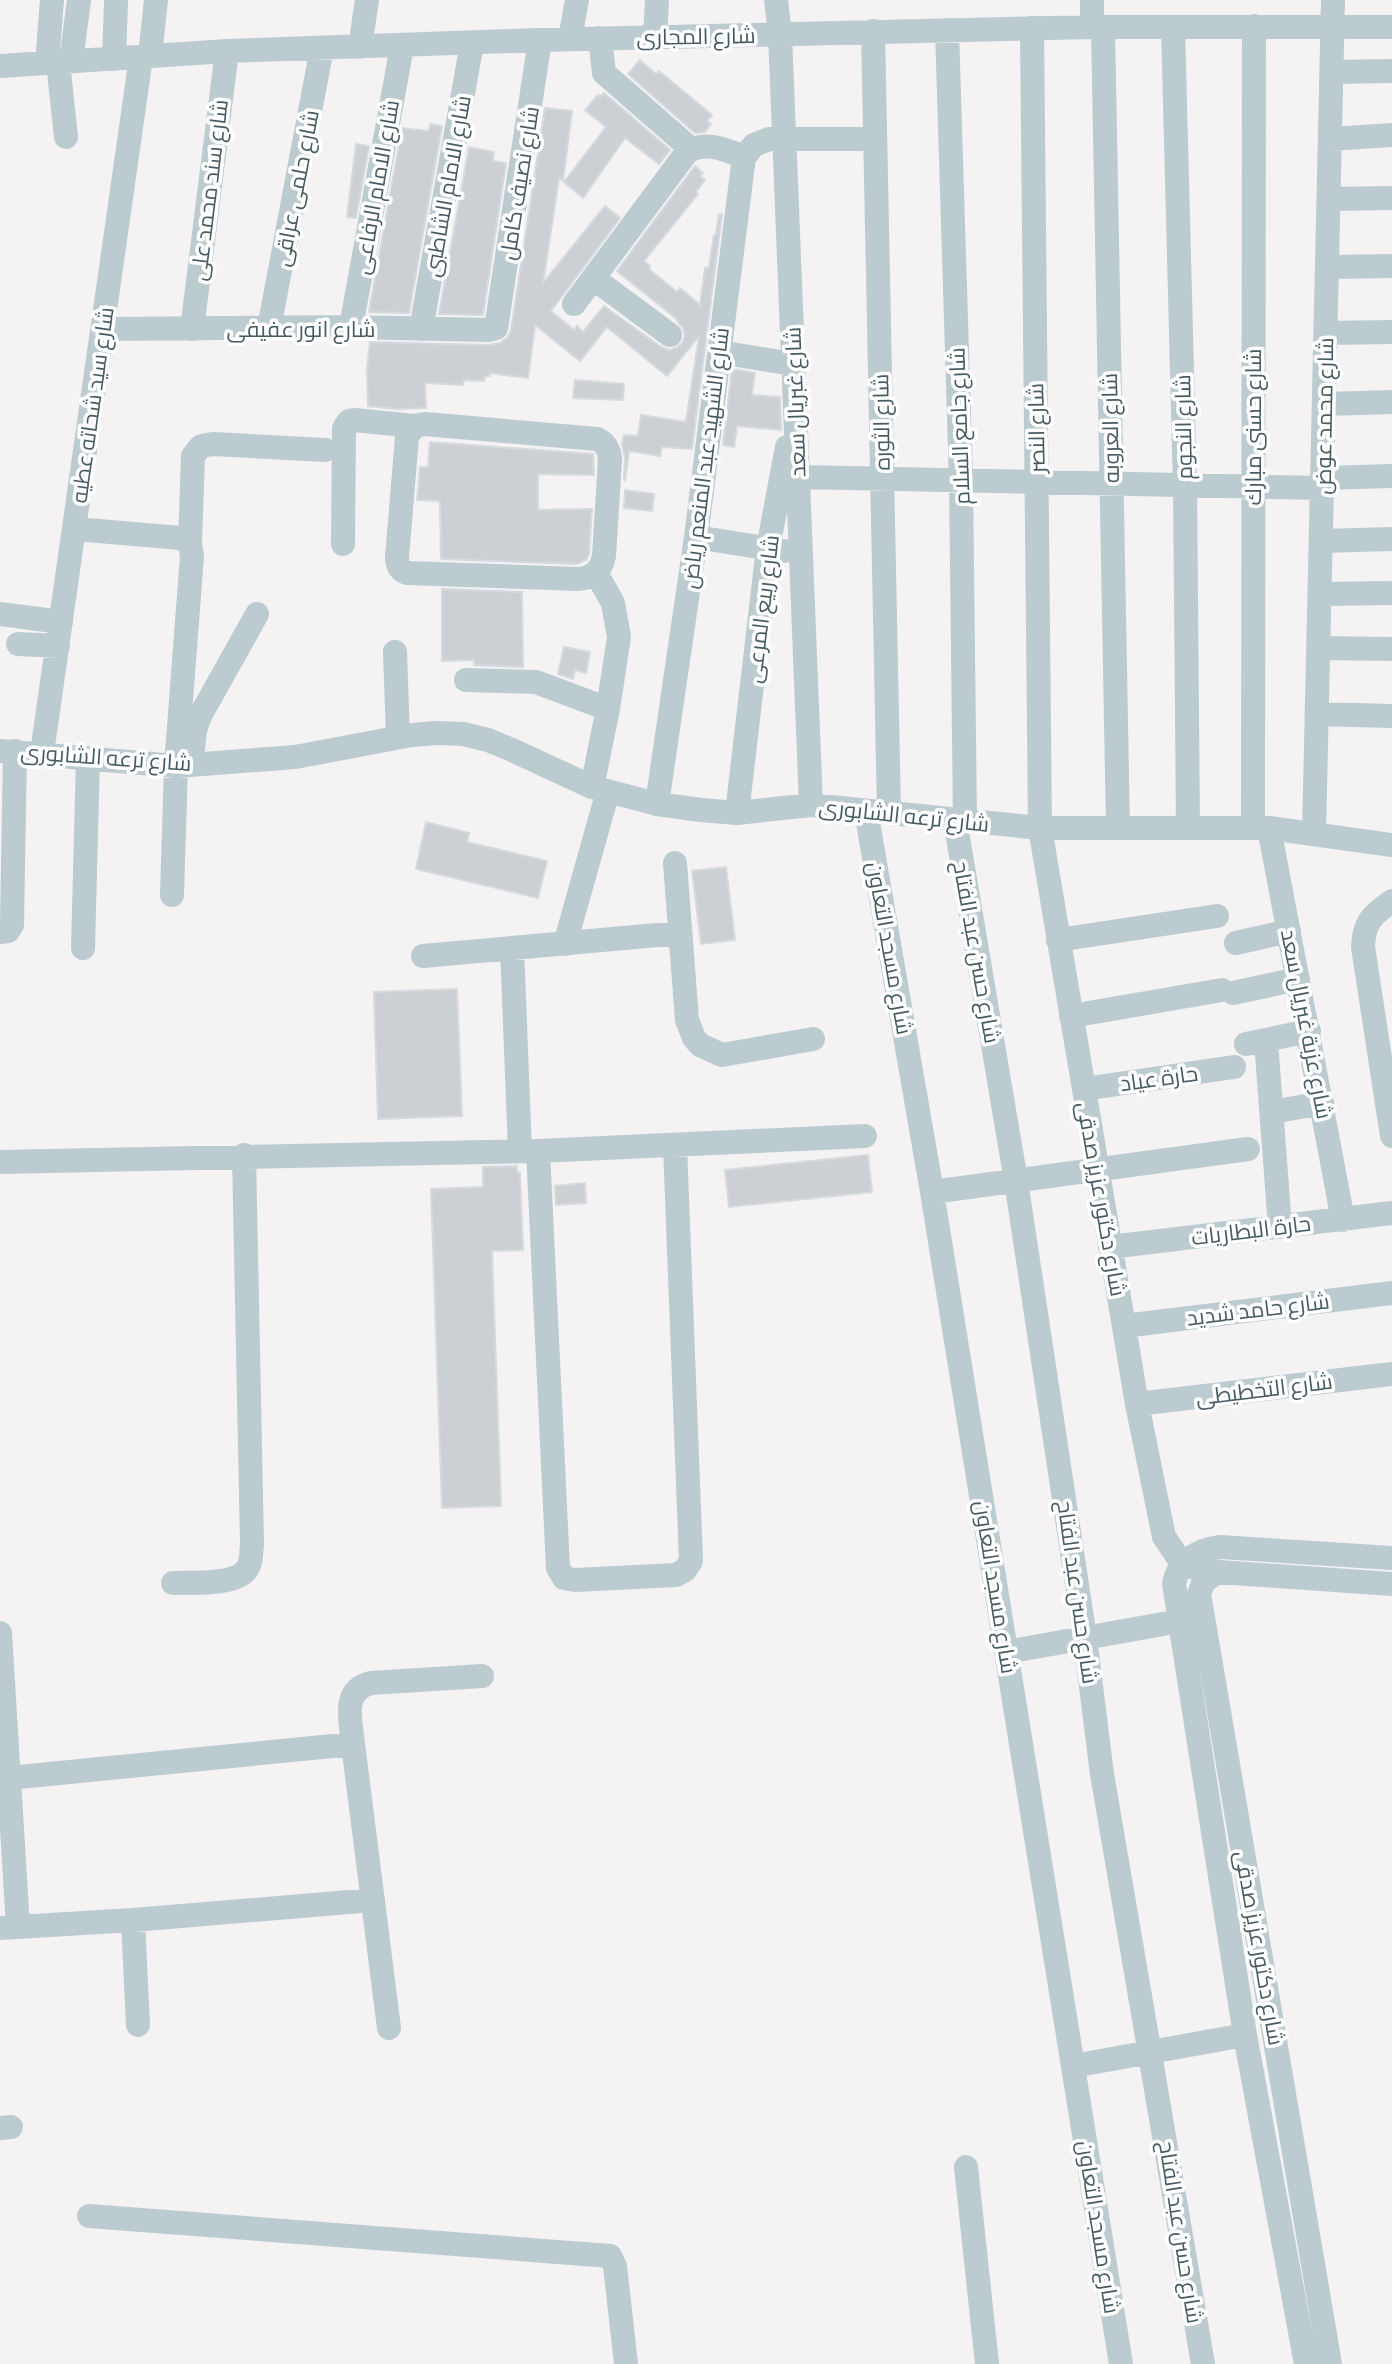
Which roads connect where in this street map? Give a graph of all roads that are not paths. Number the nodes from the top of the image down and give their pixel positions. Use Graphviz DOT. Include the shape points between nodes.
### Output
graph roads {
  1 [pos="52,0"];
  2 [pos="79,0"];
  3 [pos="156,0"];
  4 [pos="367,0"];
  5 [pos="577,0"];
  6 [pos="657,0"];
  7 [pos="776,0"];
  8 [pos="1092,0"];
  9 [pos="1333,0"];
  10 [pos="116,2"];
  11 [pos="1254,26"];
  12 [pos="1332,26"];
  13 [pos="1098,27"];
  14 [pos="1173,27"];
  15 [pos="1392,27"];
  16 [pos="1032,28"];
  17 [pos="947,30"];
  18 [pos="873,31"];
  19 [pos="780,34"];
  20 [pos="655,37"];
  21 [pos="600,38"];
  22 [pos="570,39"];
  23 [pos="540,40"];
  24 [pos="472,43"];
  25 [pos="402,46"];
  26 [pos="360,47"];
  27 [pos="322,48"];
  28 [pos="227,51"];
  29 [pos="146,56"];
  30 [pos="114,59"];
  31 [pos="59,62"];
  32 [pos="0,66"];
  33 [pos="1392,71"];
  34 [pos="1332,72"];
  35 [pos="1392,135"];
  36 [pos="66,137"];
  37 [pos="784,139"];
  38 [pos="875,139"];
  39 [pos="1331,139"];
  40 [pos="691,149"];
  41 [pos="744,157"];
  42 [pos="1392,198"];
  43 [pos="1329,199"];
  44 [pos="1392,266"];
  45 [pos="1328,267"];
  46 [pos="593,278"];
  47 [pos="574,304"];
  48 [pos="497,326"];
  49 [pos="351,327"];
  50 [pos="269,328"];
  51 [pos="103,329"];
  52 [pos="192,329"];
  53 [pos="421,329"];
  54 [pos="1392,332"];
  55 [pos="1326,333"];
  56 [pos="670,335"];
  57 [pos="719,352"];
  58 [pos="793,364"];
  59 [pos="1392,402"];
  60 [pos="1325,404"];
  61 [pos="795,406"];
  62 [pos="414,426"];
  63 [pos="325,450"];
  64 [pos="1392,476"];
  65 [pos="798,477"];
  66 [pos="882,479"];
  67 [pos="961,481"];
  68 [pos="1036,483"];
  69 [pos="1323,483"];
  70 [pos="1111,484"];
  71 [pos="1185,486"];
  72 [pos="1253,487"];
  73 [pos="75,529"];
  74 [pos="696,537"];
  75 [pos="1392,539"];
  76 [pos="1322,541"];
  77 [pos="190,544"];
  78 [pos="343,544"];
  79 [pos="768,548"];
  80 [pos="801,553"];
  81 [pos="596,573"];
  82 [pos="1392,593"];
  83 [pos="1320,594"];
  84 [pos="0,614"];
  85 [pos="257,614"];
  86 [pos="60,634"];
  87 [pos="18,644"];
  88 [pos="1319,648"];
  89 [pos="1392,649"];
  90 [pos="395,652"];
  91 [pos="466,680"];
  92 [pos="608,709"];
  93 [pos="1317,714"];
  94 [pos="1392,716"];
  95 [pos="398,737"];
  96 [pos="7,751"];
  97 [pos="42,753"];
  98 [pos="88,758"];
  99 [pos="184,765"];
  100 [pos="600,789"];
  101 [pos="657,804"];
  102 [pos="811,805"];
  103 [pos="878,812"];
  104 [pos="737,813"];
  105 [pos="960,821"];
  106 [pos="1040,828"];
  107 [pos="1118,828"];
  108 [pos="1188,828"];
  109 [pos="1261,828"];
  110 [pos="1314,833"];
  111 [pos="1392,845"];
  112 [pos="675,863"];
  113 [pos="172,895"];
  114 [pos="1392,901"];
  115 [pos="1217,916"];
  116 [pos="6,928"];
  117 [pos="1289,931"];
  118 [pos="680,933"];
  119 [pos="1058,940"];
  120 [pos="1236,943"];
  121 [pos="565,944"];
  122 [pos="83,948"];
  123 [pos="512,948"];
  124 [pos="423,956"];
  125 [pos="1298,979"];
  126 [pos="1071,1016"];
  127 [pos="1309,1031"];
  128 [pos="813,1039"];
  129 [pos="1234,1067"];
  130 [pos="1084,1089"];
  131 [pos="1322,1103"];
  132 [pos="1272,1112"];
  133 [pos="865,1136"];
  134 [pos="1392,1136"];
  135 [pos="675,1146"];
  136 [pos="1248,1149"];
  137 [pos="529,1151"];
  138 [pos="244,1155"];
  139 [pos="0,1162"];
  140 [pos="1098,1170"];
  141 [pos="1016,1181"];
  142 [pos="932,1192"];
  143 [pos="1392,1213"];
  144 [pos="1343,1220"];
  145 [pos="1280,1227"];
  146 [pos="1110,1247"];
  147 [pos="1392,1293"];
  148 [pos="1124,1326"];
  149 [pos="1392,1374"];
  150 [pos="1137,1404"];
  151 [pos="1392,1558"];
  152 [pos="1185,1562"];
  153 [pos="1216,1573"];
  154 [pos="173,1583"];
  155 [pos="1392,1584"];
  156 [pos="1180,1621"];
  157 [pos="0,1633"];
  158 [pos="1085,1638"];
  159 [pos="1006,1652"];
  160 [pos="482,1676"];
  161 [pos="353,1744"];
  162 [pos="6,1773"];
  163 [pos="373,1900"];
  164 [pos="133,1920"];
  165 [pos="9,1928"];
  166 [pos="138,2025"];
  167 [pos="389,2028"];
  168 [pos="1245,2035"];
  169 [pos="1151,2052"];
  170 [pos="1073,2066"];
  171 [pos="966,2167"];
  172 [pos="89,2216"];
  173 [pos="626,2364"];
  174 [pos="987,2364"];
  175 [pos="1121,2364"];
  176 [pos="1203,2364"];
  177 [pos="1306,2364"];
  178 [pos="1330,2364"];
  1 -- 31 [label="street"];
  2 -- 31 [label="street"];
  3 -- 29 [label="street, شارع سيد شحاته عطيه"];
  4 -- 26 [label="street"];
  5 -- 22 [label="street"];
  6 -- 20 [label="street"];
  7 -- 19 [label="street, شارع غبريال سعد"];
  8 -- 13 [label="street, شارع العروبه"];
  9 -- 12 [label="street, شارع محمد عوض"];
  10 -- 30 [label="street"];
  11 -- 12 [label="street, شارع المجارى"];
  11 -- 14 [label="street, شارع المجارى"];
  11 -- 72 [label="street, شارع حسنى مبارك"];
  12 -- 15 [label="street, شارع المجارى"];
  12 -- 34 [label="street, شارع محمد عوض"];
  13 -- 14 [label="street, شارع المجارى"];
  13 -- 16 [label="street, شارع المجارى"];
  13 -- 70 [label="street, شارع العروبه"];
  14 -- 71 [label="street, شارع النجوم"];
  16 -- 17 [label="street, شارع المجارى"];
  16 -- 68 [label="street, شارع النصر"];
  17 -- 18 [label="street, شارع المجارى"];
  17 -- 67 [label="street, شارع جامع السلام"];
  18 -- 19 [label="street, شارع المجارى"];
  18 -- 38 [label="street, شارع الثوره"];
  19 -- 20 [label="street, شارع المجارى"];
  19 -- 37 [label="street, شارع غبريال سعد"];
  20 -- 21 [label="street, شارع المجارى"];
  21 -- 22 [label="street, شارع المجارى"];
  21 -- 40 [label="street" via="604,73"];
  22 -- 23 [label="street, شارع المجارى"];
  23 -- 24 [label="street, شارع المجارى"];
  23 -- 48 [label="street, شارع نصيف كامل"];
  24 -- 25 [label="street, شارع المجارى"];
  24 -- 53 [label="street, شارع الامام الشاطبى"];
  25 -- 26 [label="street, شارع المجارى"];
  25 -- 49 [label="street, شارع الامام الرفاعى"];
  26 -- 27 [label="street, شارع المجارى"];
  27 -- 28 [label="street, شارع المجارى"];
  27 -- 50 [label="street, شارع حلمى عراقى"];
  28 -- 29 [label="street, شارع المجارى"];
  28 -- 52 [label="street, شارع سند محمد على"];
  29 -- 30 [label="street, شارع المجارى"];
  29 -- 51 [label="street, شارع سيد شحاته عطيه"];
  30 -- 31 [label="street, شارع المجارى"];
  31 -- 32 [label="street, شارع المجارى"];
  31 -- 36 [label="street"];
  33 -- 34 [label="street"];
  34 -- 39 [label="street, شارع محمد عوض"];
  35 -- 39 [label="street"];
  37 -- 38 [label="street"];
  37 -- 41 [label="street" via="761,141"];
  37 -- 58 [label="street, شارع غبريال سعد"];
  38 -- 66 [label="street, شارع الثوره"];
  39 -- 43 [label="street, شارع محمد عوض"];
  40 -- 41 [label="street" via="723,148"];
  40 -- 46 [label="street"];
  41 -- 57 [label="street, شارع الشهيد عبد المنعم رياض"];
  42 -- 43 [label="street"];
  43 -- 45 [label="street, شارع محمد عوض"];
  44 -- 45 [label="street"];
  45 -- 55 [label="street, شارع محمد عوض"];
  46 -- 47 [label="street"];
  46 -- 56 [label="street"];
  48 -- 53 [label="street, شارع انور عفيفى"];
  49 -- 50 [label="street, شارع انور عفيفى"];
  49 -- 53 [label="street, شارع انور عفيفى"];
  50 -- 52 [label="street, شارع انور عفيفى"];
  51 -- 52 [label="street, شارع انور عفيفى"];
  51 -- 73 [label="street, شارع سيد شحاته عطيه"];
  54 -- 55 [label="street"];
  55 -- 60 [label="street, شارع محمد عوض"];
  57 -- 58 [label="street"];
  57 -- 74 [label="street, شارع الشهيد عبد المنعم رياض"];
  58 -- 61 [label="street, شارع غبريال سعد"];
  59 -- 60 [label="street"];
  60 -- 69 [label="street, شارع محمد عوض"];
  61 -- 65 [label="street, شارع غبريال سعد"];
  61 -- 79 [label="street, شارع ربيع المرعى"];
  62 -- 78 [label="street" via="354,420 346,424"];
  62 -- 81 [label="street" via="603,442 610,459 604,556"];
  62 -- 81 [label="street" via="407,437 397,557 402,571 578,579"];
  63 -- 77 [label="street" via="201,446 193,456"];
  64 -- 69 [label="street"];
  65 -- 66 [label="street"];
  65 -- 80 [label="street, شارع غبريال سعد"];
  66 -- 67 [label="street"];
  66 -- 103 [label="street, شارع الثوره"];
  67 -- 68 [label="street"];
  67 -- 105 [label="street, شارع جامع السلام"];
  68 -- 70 [label="street"];
  68 -- 106 [label="street, شارع النصر"];
  69 -- 72 [label="street"];
  69 -- 76 [label="street, شارع محمد عوض"];
  70 -- 71 [label="street"];
  70 -- 107 [label="street, شارع العروبه"];
  71 -- 72 [label="street"];
  71 -- 108 [label="street, شارع النجوم"];
  72 -- 109 [label="street, شارع حسنى مبارك"];
  73 -- 77 [label="street" via="181,538"];
  73 -- 86 [label="street, شارع سيد شحاته عطيه"];
  74 -- 79 [label="street"];
  74 -- 101 [label="street, شارع الشهيد عبد المنعم رياض"];
  75 -- 76 [label="street"];
  76 -- 83 [label="street, شارع محمد عوض"];
  77 -- 99 [label="street"];
  79 -- 80 [label="street"];
  79 -- 104 [label="street, شارع ربيع المرعى"];
  80 -- 102 [label="street, شارع غبريال سعد"];
  81 -- 92 [label="street" via="613,603 619,637"];
  82 -- 83 [label="street"];
  83 -- 88 [label="street, شارع محمد عوض"];
  84 -- 86 [label="street"];
  85 -- 99 [label="street" via="200,716"];
  86 -- 87 [label="street"];
  86 -- 97 [label="street, شارع سيد شحاته عطيه"];
  88 -- 89 [label="street"];
  88 -- 93 [label="street, شارع محمد عوض"];
  90 -- 95 [label="street"];
  91 -- 92 [label="street" via="536,682"];
  92 -- 100 [label="street"];
  93 -- 94 [label="street"];
  93 -- 110 [label="street, شارع محمد عوض"];
  95 -- 99 [label="street, شارع ترعه الشابورى" via="295,757"];
  95 -- 100 [label="street, شارع ترعه الشابورى" via="437,733 488,740"];
  96 -- 97 [label="street, شارع ترعه الشابورى"];
  96 -- 116 [label="street"];
  97 -- 98 [label="street, شارع ترعه الشابورى"];
  98 -- 99 [label="street, شارع ترعه الشابورى"];
  98 -- 122 [label="street"];
  99 -- 113 [label="street"];
  100 -- 101 [label="street, شارع ترعه الشابورى"];
  100 -- 121 [label="street"];
  101 -- 104 [label="street, شارع ترعه الشابورى"];
  102 -- 103 [label="street, شارع ترعه الشابورى"];
  102 -- 104 [label="street, شارع ترعه الشابورى"];
  103 -- 105 [label="street, شارع ترعه الشابورى"];
  103 -- 142 [label="street, شارع مسجد التعاون"];
  105 -- 106 [label="street, شارع ترعه الشابورى"];
  105 -- 141 [label="street, شارع حسن عبد الفتاح"];
  106 -- 107 [label="street, شارع ترعه الشابورى"];
  106 -- 119 [label="street, شارع دكتور عزيز صدقى"];
  107 -- 108 [label="street, شارع ترعه الشابورى"];
  108 -- 109 [label="street, شارع ترعه الشابورى"];
  109 -- 110 [label="street, شارع ترعه الشابورى"];
  109 -- 117 [label="street, شارع عزبة غبريال سعد"];
  110 -- 111 [label="street, شارع ترعه الشابورى"];
  112 -- 118 [label="street"];
  114 -- 134 [label="street" via="1371,917 1363,947"];
  115 -- 119 [label="street"];
  117 -- 120 [label="street"];
  117 -- 125 [label="street, شارع عزبة غبريال سعد"];
  118 -- 121 [label="street"];
  118 -- 128 [label="street" via="687,1020 700,1045 722,1055"];
  119 -- 126 [label="street, شارع دكتور عزيز صدقى"];
  121 -- 123 [label="street"];
  123 -- 124 [label="street"];
  123 -- 137 [label="street"];
  125 -- 126 [label="street"];
  125 -- 127 [label="street, شارع عزبة غبريال سعد"];
  126 -- 130 [label="street, شارع دكتور عزيز صدقى"];
  127 -- 131 [label="street, شارع عزبة غبريال سعد"];
  127 -- 132 [label="street" via="1256,1042"];
  129 -- 130 [label="street, حارة عياد"];
  130 -- 140 [label="street, شارع دكتور عزيز صدقى"];
  131 -- 132 [label="street"];
  131 -- 144 [label="street, شارع عزبة غبريال سعد"];
  132 -- 145 [label="street"];
  133 -- 135 [label="street"];
  135 -- 137 [label="street"];
  135 -- 137 [label="street" via="691,1561 676,1575 575,1580 564,1578 558,1568"];
  136 -- 140 [label="street"];
  137 -- 138 [label="street"];
  138 -- 139 [label="street"];
  138 -- 154 [label="street" via="250,1564 245,1573 228,1581"];
  140 -- 141 [label="street"];
  140 -- 146 [label="street, شارع دكتور عزيز صدقى"];
  141 -- 142 [label="street"];
  141 -- 158 [label="street, شارع حسن عبد الفتاح"];
  142 -- 159 [label="street, شارع مسجد التعاون"];
  143 -- 144 [label="street, حارة البطاريات"];
  144 -- 145 [label="street, حارة البطاريات"];
  145 -- 146 [label="street, حارة البطاريات"];
  146 -- 148 [label="street, شارع دكتور عزيز صدقى"];
  147 -- 148 [label="street, شارع حامد شديد"];
  148 -- 150 [label="street, شارع دكتور عزيز صدقى"];
  149 -- 150 [label="street, شارع التخطيطى"];
  150 -- 152 [label="street, شارع دكتور عزيز صدقى" via="1164,1537"];
  151 -- 152 [label="street" via="1220,1547"];
  152 -- 153 [label="street"];
  152 -- 156 [label="street, شارع دكتور عزيز صدقى" via="1174,1584"];
  153 -- 155 [label="street"];
  153 -- 178 [label="street, شارع دكتور عزيز صدقى" via="1204,1581 1199,1594"];
  156 -- 158 [label="street"];
  156 -- 168 [label="street, شارع دكتور عزيز صدقى"];
  157 -- 162 [label="street"];
  158 -- 159 [label="street"];
  158 -- 169 [label="street, شارع حسن عبد الفتاح" via="1102,1774"];
  159 -- 170 [label="street, شارع مسجد التعاون"];
  160 -- 161 [label="street" via="364,1685 349,1705"];
  161 -- 162 [label="street"];
  161 -- 163 [label="street"];
  162 -- 165 [label="street"];
  163 -- 164 [label="street"];
  163 -- 167 [label="street"];
  164 -- 165 [label="street"];
  164 -- 166 [label="street"];
  168 -- 169 [label="street"];
  168 -- 177 [label="street, شارع دكتور عزيز صدقى"];
  169 -- 170 [label="street"];
  169 -- 176 [label="street, شارع حسن عبد الفتاح"];
  170 -- 175 [label="street, شارع مسجد التعاون"];
  171 -- 174 [label="street"];
  172 -- 173 [label="street" via="610,2256"];
}
